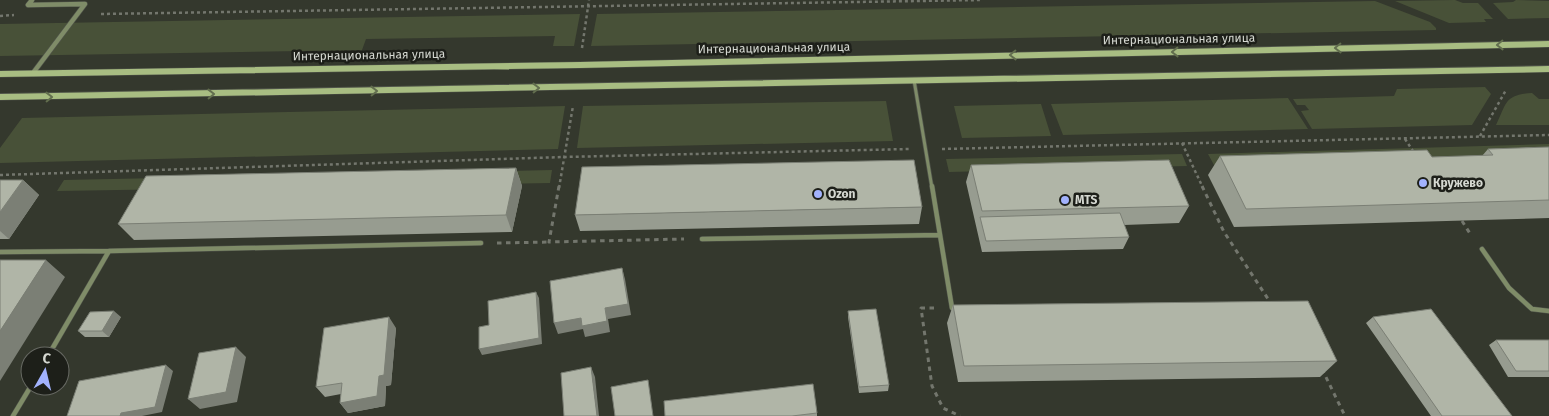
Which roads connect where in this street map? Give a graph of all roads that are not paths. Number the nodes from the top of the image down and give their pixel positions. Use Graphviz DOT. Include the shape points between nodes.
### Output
graph roads {
  1 [pos="32,0"];
  2 [pos="1549,44"];
  3 [pos="1549,69"];
  4 [pos="33,73"];
  5 [pos="0,74"];
  6 [pos="914,80"];
  7 [pos="0,97"];
  8 [pos="940,235"];
  9 [pos="702,239"];
  10 [pos="481,243"];
  11 [pos="1482,249"];
  12 [pos="109,251"];
  13 [pos="0,252"];
  14 [pos="962,308"];
  15 [pos="1549,310"];
  16 [pos="54,346"];
  17 [pos="24,396"];
  18 [pos="13,416"];
  1 -- 4 [label="street" via="28,5 85,4"];
  2 -- 4 [label="main road, Интернациональная улица, one-way"];
  3 -- 6 [label="main road"];
  4 -- 5 [label="main road, Интернациональная улица"];
  7 -- 6 [label="main road, one-way"];
  6 -- 8 [label="lane"];
  8 -- 9 [label="lane"];
  8 -- 14 [label="lane" via="952,308"];
  10 -- 12 [label="lane"];
  11 -- 15 [label="lane" via="1509,288 1532,309"];
  12 -- 13 [label="lane"];
  12 -- 16 [label="lane"];
  17 -- 18 [label="lane"];
}
